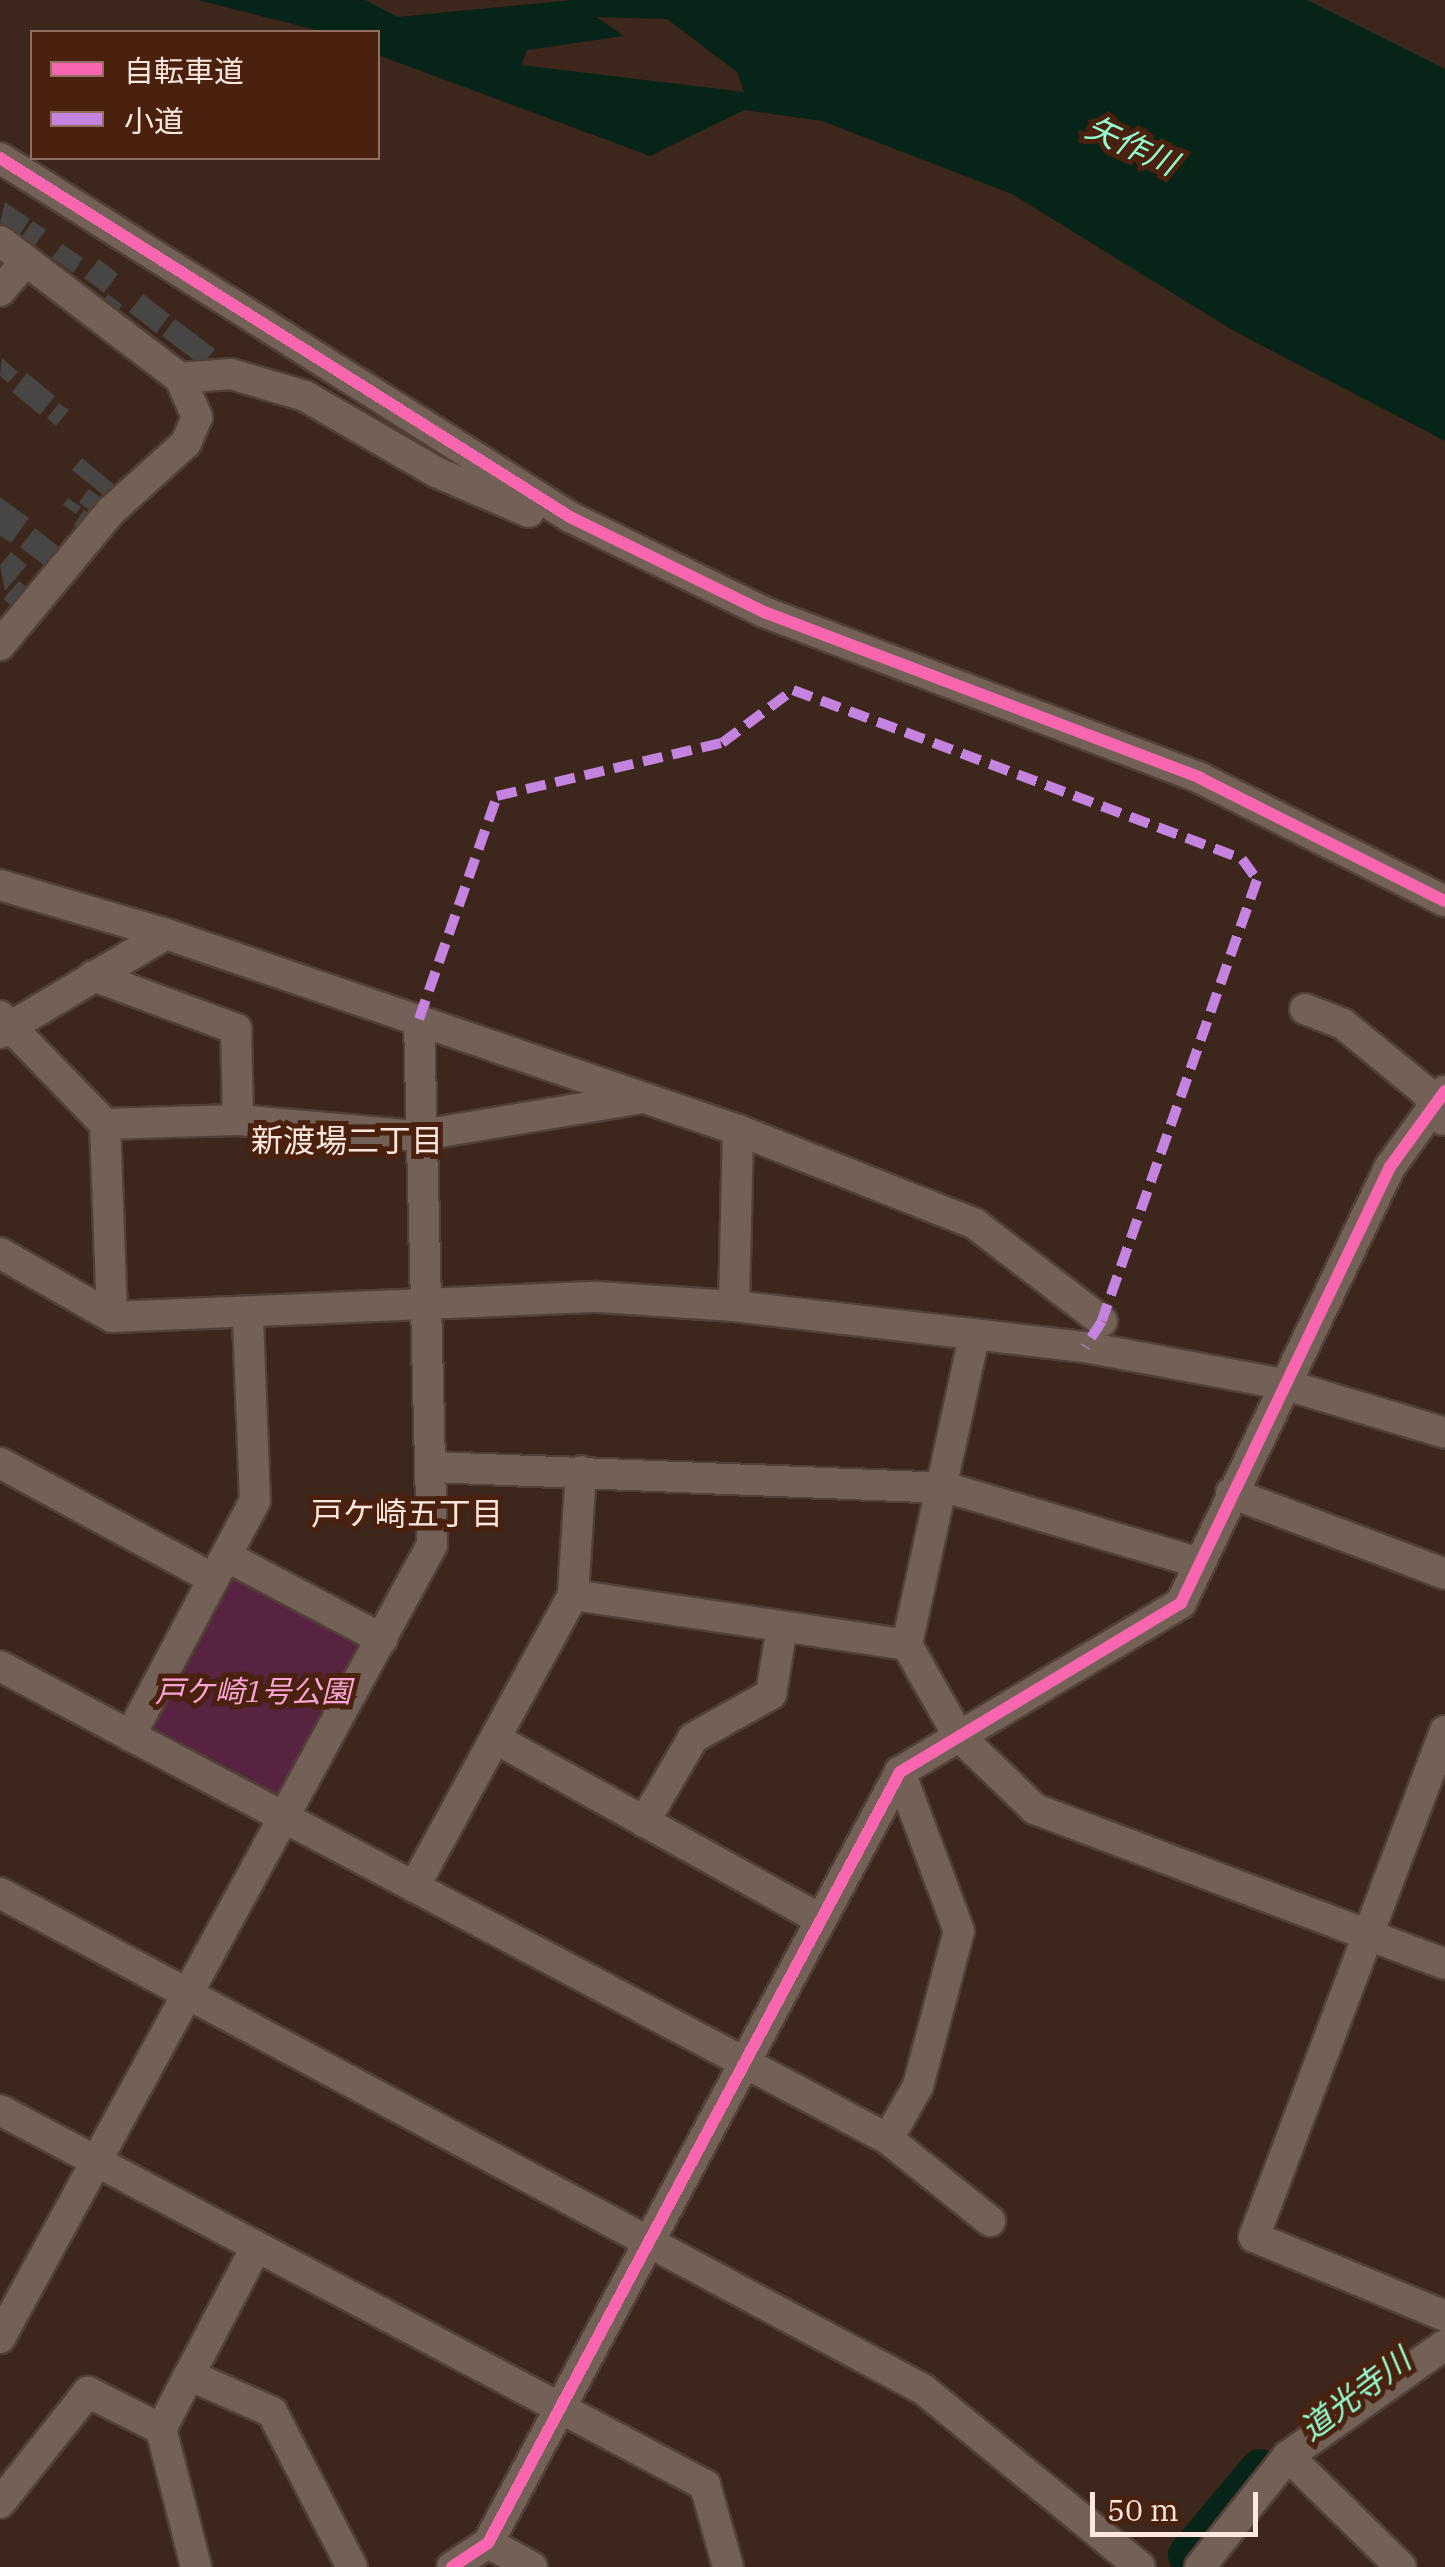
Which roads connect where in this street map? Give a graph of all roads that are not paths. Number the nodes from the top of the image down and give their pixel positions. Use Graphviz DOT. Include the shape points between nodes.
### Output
graph roads {
  1 [pos="0,158"];
  2 [pos="0,241"];
  3 [pos="26,261"];
  4 [pos="0,292"];
  5 [pos="180,378"];
  6 [pos="570,518"];
  7 [pos="0,646"];
  8 [pos="0,885"];
  9 [pos="1445,902"];
  10 [pos="166,934"];
  11 [pos="93,976"];
  12 [pos="1305,1008"];
  13 [pos="419,1019"];
  14 [pos="4,1025"];
  15 [pos="645,1098"];
  16 [pos="1441,1107"];
  17 [pos="238,1120"];
  18 [pos="105,1124"];
  19 [pos="738,1130"];
  20 [pos="416,1136"];
  21 [pos="0,1253"];
  22 [pos="431,1303"];
  23 [pos="734,1306"];
  24 [pos="112,1316"];
  25 [pos="248,1316"];
  26 [pos="1102,1321"];
  27 [pos="974,1337"];
  28 [pos="1284,1384"];
  29 [pos="1445,1433"];
  30 [pos="0,1463"];
  31 [pos="434,1467"];
  32 [pos="581,1471"];
  33 [pos="948,1488"];
  34 [pos="1231,1494"];
  35 [pos="1200,1563"];
  36 [pos="220,1568"];
  37 [pos="1445,1574"];
  38 [pos="572,1595"];
  39 [pos="782,1627"];
  40 [pos="382,1639"];
  41 [pos="907,1645"];
  42 [pos="0,1666"];
  43 [pos="1445,1731"];
  44 [pos="958,1735"];
  45 [pos="130,1736"];
  46 [pos="498,1740"];
  47 [pos="900,1772"];
  48 [pos="284,1819"];
  49 [pos="644,1822"];
  50 [pos="414,1888"];
  51 [pos="0,1894"];
  52 [pos="821,1920"];
  53 [pos="1366,1935"];
  54 [pos="1445,1964"];
  55 [pos="186,1994"];
  56 [pos="748,2062"];
  57 [pos="0,2110"];
  58 [pos="888,2139"];
  59 [pos="96,2160"];
  60 [pos="990,2221"];
  61 [pos="648,2242"];
  62 [pos="256,2247"];
  63 [pos="1444,2315"];
  64 [pos="0,2338"];
  65 [pos="1445,2344"];
  66 [pos="189,2375"];
  67 [pos="561,2407"];
  68 [pos="161,2429"];
  69 [pos="1288,2456"];
  70 [pos="0,2504"];
  71 [pos="488,2543"];
  72 [pos="196,2567"];
  73 [pos="352,2567"];
  74 [pos="452,2567"];
  75 [pos="532,2567"];
  76 [pos="728,2567"];
  77 [pos="1140,2567"];
  78 [pos="1200,2567"];
  79 [pos="1402,2567"];
  1 -- 6 [label="street"];
  2 -- 3 [label="street"];
  3 -- 4 [label="street"];
  3 -- 5 [label="street"];
  5 -- 6 [label="street" via="231,374 306,396 436,472 551,522"];
  5 -- 7 [label="street" via="196,405 194,430 110,512"];
  6 -- 9 [label="street" via="764,612 1200,778"];
  8 -- 10 [label="street"];
  10 -- 11 [label="street"];
  10 -- 13 [label="street"];
  11 -- 14 [label="street"];
  11 -- 17 [label="street" via="236,1028"];
  12 -- 16 [label="street" via="1343,1024"];
  13 -- 15 [label="street"];
  13 -- 20 [label="street"];
  14 -- 18 [label="street"];
  15 -- 19 [label="street"];
  15 -- 20 [label="street"];
  16 -- 28 [label="street" via="1390,1166"];
  17 -- 18 [label="street"];
  17 -- 20 [label="street"];
  18 -- 24 [label="street"];
  19 -- 23 [label="street"];
  19 -- 26 [label="street" via="974,1224"];
  20 -- 22 [label="street"];
  21 -- 24 [label="street"];
  22 -- 23 [label="street" via="598,1297"];
  22 -- 25 [label="street"];
  22 -- 31 [label="street"];
  23 -- 27 [label="street"];
  24 -- 25 [label="street"];
  25 -- 36 [label="street" via="255,1501"];
  27 -- 28 [label="street" via="1085,1347"];
  27 -- 33 [label="street"];
  28 -- 29 [label="street"];
  28 -- 34 [label="street"];
  30 -- 36 [label="street"];
  31 -- 32 [label="street"];
  31 -- 40 [label="street" via="432,1545"];
  32 -- 33 [label="street"];
  32 -- 38 [label="street"];
  33 -- 35 [label="street"];
  33 -- 41 [label="street"];
  34 -- 35 [label="street"];
  34 -- 37 [label="street"];
  35 -- 44 [label="street" via="1182,1603"];
  36 -- 40 [label="street"];
  36 -- 45 [label="street"];
  38 -- 39 [label="street"];
  38 -- 46 [label="street"];
  39 -- 41 [label="street"];
  39 -- 49 [label="street" via="771,1694 694,1738"];
  40 -- 48 [label="street"];
  41 -- 44 [label="street"];
  42 -- 45 [label="street"];
  43 -- 53 [label="street"];
  44 -- 47 [label="street"];
  44 -- 53 [label="street" via="1035,1808"];
  45 -- 48 [label="street"];
  46 -- 49 [label="street"];
  46 -- 50 [label="street"];
  47 -- 52 [label="street"];
  47 -- 58 [label="street" via="959,1931 918,2086"];
  48 -- 50 [label="street"];
  48 -- 55 [label="street"];
  49 -- 52 [label="street"];
  50 -- 56 [label="street"];
  51 -- 55 [label="street"];
  52 -- 56 [label="street"];
  53 -- 54 [label="street"];
  53 -- 63 [label="street" via="1254,2237"];
  55 -- 59 [label="street"];
  55 -- 61 [label="street"];
  56 -- 58 [label="street"];
  56 -- 61 [label="street"];
  57 -- 59 [label="street"];
  58 -- 60 [label="street"];
  59 -- 62 [label="street"];
  59 -- 64 [label="street"];
  61 -- 67 [label="street"];
  61 -- 77 [label="street" via="924,2390"];
  62 -- 66 [label="street"];
  62 -- 67 [label="street"];
  65 -- 69 [label="street"];
  66 -- 68 [label="street"];
  66 -- 73 [label="street" via="272,2412"];
  67 -- 71 [label="street"];
  67 -- 76 [label="street" via="705,2485"];
  68 -- 70 [label="street" via="88,2392"];
  68 -- 72 [label="street"];
  69 -- 78 [label="street"];
  69 -- 79 [label="street"];
  71 -- 74 [label="street"];
  71 -- 75 [label="street"];
}
